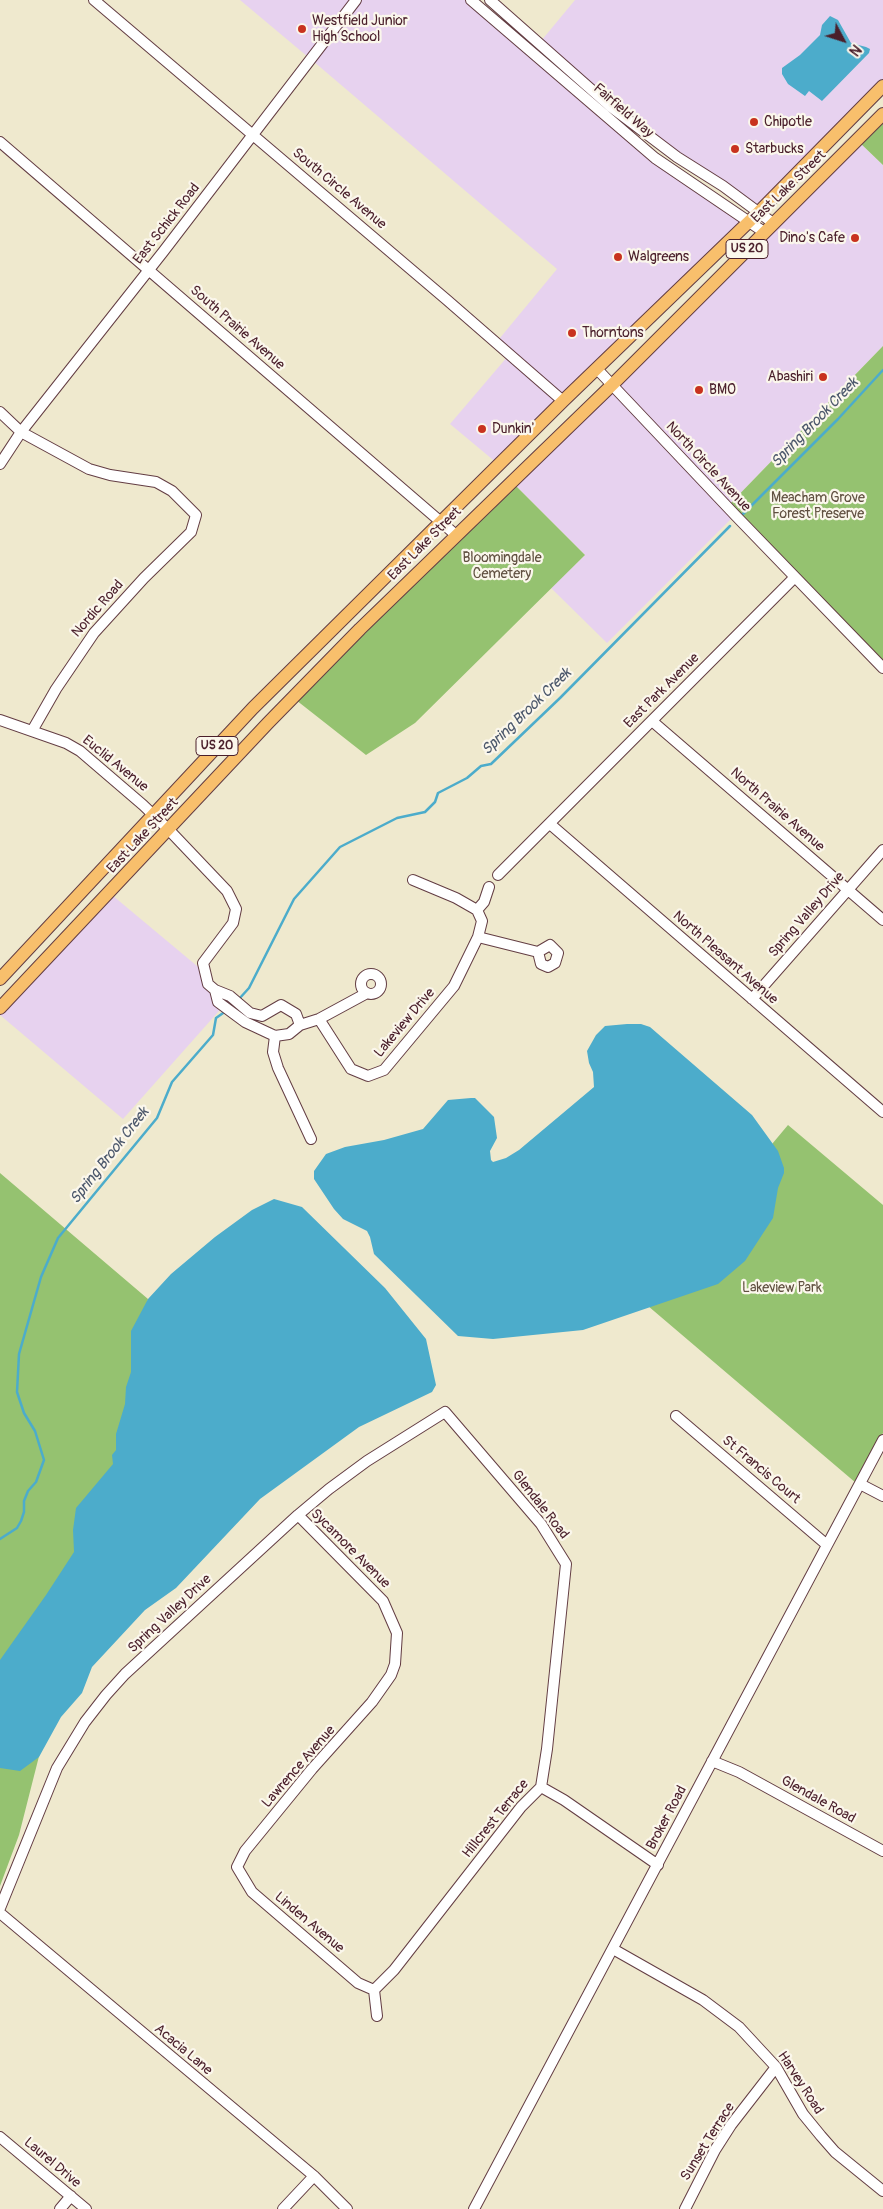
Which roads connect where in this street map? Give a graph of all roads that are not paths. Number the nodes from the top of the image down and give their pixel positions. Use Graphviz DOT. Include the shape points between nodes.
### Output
graph roads {
  1 [pos="94,0"];
  2 [pos="356,0"];
  3 [pos="471,0"];
  4 [pos="490,0"];
  5 [pos="883,86"];
  6 [pos="883,114"];
  7 [pos="253,135"];
  8 [pos="0,142"];
  9 [pos="759,212"];
  10 [pos="748,222"];
  11 [pos="773,223"];
  12 [pos="764,232"];
  13 [pos="149,270"];
  14 [pos="597,369"];
  15 [pos="612,385"];
  16 [pos="563,402"];
  17 [pos="0,412"];
  18 [pos="21,432"];
  19 [pos="0,464"];
  20 [pos="442,522"];
  21 [pos="456,535"];
  22 [pos="794,578"];
  23 [pos="883,668"];
  24 [pos="0,720"];
  25 [pos="652,720"];
  26 [pos="32,731"];
  27 [pos="154,815"];
  28 [pos="550,824"];
  29 [pos="169,830"];
  30 [pos="883,850"];
  31 [pos="498,875"];
  32 [pos="413,880"];
  33 [pos="490,887"];
  34 [pos="847,889"];
  35 [pos="478,910"];
  36 [pos="883,920"];
  37 [pos="478,937"];
  38 [pos="538,952"];
  39 [pos="0,979"];
  40 [pos="215,990"];
  41 [pos="367,993"];
  42 [pos="752,999"];
  43 [pos="0,1008"];
  44 [pos="319,1019"];
  45 [pos="300,1025"];
  46 [pos="275,1036"];
  47 [pos="883,1112"];
  48 [pos="311,1138"];
  49 [pos="445,1412"];
  50 [pos="676,1416"];
  51 [pos="883,1440"];
  52 [pos="860,1484"];
  53 [pos="883,1496"];
  54 [pos="298,1515"];
  55 [pos="828,1545"];
  56 [pos="560,1633"];
  57 [pos="384,1686"];
  58 [pos="712,1761"];
  59 [pos="541,1787"];
  60 [pos="883,1851"];
  61 [pos="658,1865"];
  62 [pos="236,1867"];
  63 [pos="0,1908"];
  64 [pos="0,1914"];
  65 [pos="613,1949"];
  66 [pos="374,1990"];
  67 [pos="377,2016"];
  68 [pos="776,2067"];
  69 [pos="0,2137"];
  70 [pos="314,2176"];
  71 [pos="883,2191"];
  72 [pos="71,2196"];
  73 [pos="60,2209"];
  74 [pos="86,2209"];
  75 [pos="283,2209"];
  76 [pos="347,2209"];
  77 [pos="474,2209"];
  78 [pos="685,2209"];
  1 -- 7 [label="street, South Circle Avenue"];
  2 -- 7 [label="street, East Schick Road"];
  3 -- 10 [label="street, Fairfield Way" via="655,158"];
  4 -- 9 [label="street, Fairfield Way" via="611,107 676,157"];
  5 -- 9 [label="main road, East Lake Street / US 20"];
  6 -- 11 [label="main road, East Lake Street / US 20"];
  7 -- 13 [label="street, East Schick Road"];
  7 -- 16 [label="street, South Circle Avenue"];
  8 -- 13 [label="street, South Prairie Avenue"];
  9 -- 10 [label="main road, East Lake Street / US 20"];
  9 -- 11 [label="street, Fairfield Way"];
  10 -- 12 [label="street, Fairfield Way"];
  10 -- 14 [label="main road, East Lake Street / US 20"];
  11 -- 12 [label="main road, East Lake Street / US 20"];
  12 -- 15 [label="main road, East Lake Street / US 20"];
  13 -- 18 [label="street, East Schick Road"];
  13 -- 20 [label="street, South Prairie Avenue"];
  14 -- 15 [label="street, North Circle Avenue"];
  14 -- 16 [label="main road, East Lake Street / US 20"];
  15 -- 21 [label="main road, East Lake Street / US 20"];
  15 -- 22 [label="street, North Circle Avenue"];
  16 -- 20 [label="main road, East Lake Street / US 20"];
  17 -- 18 [label="street"];
  18 -- 19 [label="street, East Schick Road"];
  18 -- 26 [label="street, Nordic Road" via="89,469 156,482 199,514 191,532 94,633"];
  20 -- 21 [label="street, South Prairie Avenue"];
  20 -- 27 [label="main road, East Lake Street / US 20" via="253,708"];
  21 -- 29 [label="main road, East Lake Street / US 20" via="271,720"];
  22 -- 23 [label="street, North Circle Avenue"];
  22 -- 25 [label="street, East Park Avenue"];
  24 -- 26 [label="street, Euclid Avenue"];
  25 -- 28 [label="street, East Park Avenue"];
  25 -- 34 [label="street, North Prairie Avenue"];
  26 -- 27 [label="street, Euclid Avenue" via="80,751"];
  27 -- 29 [label="street"];
  27 -- 39 [label="main road, East Lake Street / US 20"];
  28 -- 31 [label="street, East Park Avenue"];
  28 -- 42 [label="street, North Pleasant Avenue"];
  29 -- 40 [label="street" via="227,891 236,909 233,924 203,963 208,984"];
  29 -- 43 [label="main road, East Lake Street / US 20"];
  30 -- 34 [label="street, Spring Valley Drive"];
  32 -- 35 [label="street"];
  33 -- 35 [label="street"];
  34 -- 36 [label="street, North Prairie Avenue"];
  34 -- 42 [label="street, Spring Valley Drive"];
  35 -- 37 [label="street, Lakeview Drive" via="482,921"];
  37 -- 38 [label="street"];
  37 -- 44 [label="street, Lakeview Drive" via="454,986 384,1070 368,1076 351,1069"];
  40 -- 45 [label="street" via="232,998 250,1013 262,1016 281,1006 296,1014"];
  40 -- 46 [label="street" via="218,1002 223,1006 245,1022"];
  41 -- 44 [label="street"];
  42 -- 47 [label="street, North Pleasant Avenue"];
  44 -- 45 [label="street"];
  45 -- 46 [label="street" via="289,1034"];
  46 -- 48 [label="street" via="273,1052 278,1068"];
  49 -- 54 [label="street, Spring Valley Drive" via="367,1461"];
  49 -- 56 [label="street, Glendale Road" via="541,1524 566,1564"];
  50 -- 55 [label="street, St Francis Court"];
  51 -- 52 [label="street, Broker Road"];
  52 -- 53 [label="street"];
  52 -- 55 [label="street, Broker Road"];
  54 -- 57 [label="street, Sycamore Avenue" via="377,1594 390,1614 397,1633 397,1656"];
  54 -- 63 [label="street, Spring Valley Drive" via="125,1674 92,1712 57,1768"];
  55 -- 58 [label="street, Broker Road"];
  56 -- 59 [label="street, Hillcrest Terrace"];
  57 -- 62 [label="street, Lawrence Avenue" via="251,1844"];
  58 -- 60 [label="street, Glendale Road" via="739,1772"];
  58 -- 61 [label="street, Broker Road"];
  59 -- 61 [label="street"];
  59 -- 66 [label="street, Hillcrest Terrace" via="520,1807 394,1970"];
  61 -- 65 [label="street, Broker Road"];
  62 -- 66 [label="street, Linden Avenue" via="252,1892 358,1983"];
  64 -- 70 [label="street, Acacia Lane"];
  65 -- 68 [label="street, Harvey Road" via="703,2000 739,2027"];
  65 -- 77 [label="street, Broker Road"];
  66 -- 67 [label="street"];
  68 -- 71 [label="street, Harvey Road" via="803,2114 821,2136"];
  68 -- 78 [label="street, Sunset Terrace" via="726,2133"];
  69 -- 72 [label="street, Laurel Drive"];
  70 -- 75 [label="street"];
  70 -- 76 [label="street, Acacia Lane"];
  72 -- 73 [label="street"];
  72 -- 74 [label="street, Laurel Drive"];
}
